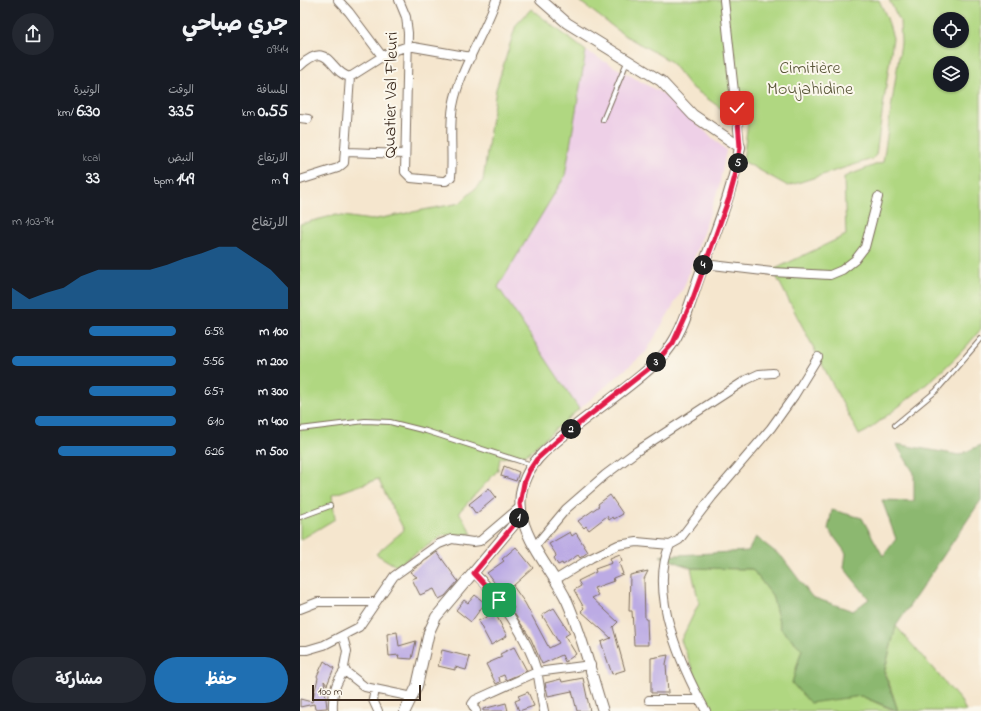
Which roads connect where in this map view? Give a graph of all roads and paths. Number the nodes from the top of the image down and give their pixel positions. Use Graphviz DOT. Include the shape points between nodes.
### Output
graph roads {
  1 [pos="338,0"];
  2 [pos="399,0"];
  3 [pos="496,0"];
  4 [pos="541,0"];
  5 [pos="724,0"];
  6 [pos="408,46"];
  7 [pos="382,56"];
  8 [pos="471,57"];
  9 [pos="628,62"];
  10 [pos="300,65"];
  11 [pos="350,77"];
  12 [pos="603,120"];
  13 [pos="740,147"];
  14 [pos="346,152"];
  15 [pos="404,154"];
  16 [pos="300,180"];
  17 [pos="878,197"];
  18 [pos="704,264"];
  19 [pos="981,339"];
  20 [pos="818,357"];
  21 [pos="773,373"];
  22 [pos="895,425"];
  23 [pos="300,429"];
  24 [pos="532,465"];
  25 [pos="330,506"];
  26 [pos="521,511"];
  27 [pos="300,517"];
  28 [pos="670,545"];
  29 [pos="535,546"];
  30 [pos="474,573"];
  31 [pos="555,580"];
  32 [pos="375,602"];
  33 [pos="300,609"];
  34 [pos="343,637"];
  35 [pos="300,650"];
  36 [pos="590,664"];
  37 [pos="345,670"];
  38 [pos="537,672"];
  39 [pos="374,688"];
  40 [pos="412,696"];
  41 [pos="649,700"];
  42 [pos="700,700"];
  43 [pos="333,711"];
  44 [pos="378,711"];
  45 [pos="404,711"];
  46 [pos="476,711"];
  47 [pos="544,711"];
  48 [pos="603,711"];
  49 [pos="706,711"];
  1 -- 7 [label="street"];
  2 -- 6 [label="street, Quatier Val Fleuri" via="406,17"];
  3 -- 8 [label="street, Quatier Val Fleuri"];
  4 -- 9 [label="street" via="567,23"];
  5 -- 13 [label="street"];
  6 -- 7 [label="street"];
  6 -- 8 [label="street"];
  6 -- 15 [label="street, Quatier Val Fleuri"];
  7 -- 11 [label="street"];
  8 -- 15 [label="street, Quatier Val Fleuri" via="452,109 450,178 442,181 409,177 405,172"];
  9 -- 12 [label="lane"];
  9 -- 13 [label="street" via="660,81 693,115"];
  10 -- 11 [label="street" via="314,56 322,56"];
  11 -- 14 [label="street"];
  13 -- 18 [label="street" via="729,198"];
  14 -- 15 [label="street"];
  14 -- 16 [label="street" via="346,161 340,167"];
  17 -- 18 [label="street" via="865,248 855,260 830,275 772,272"];
  18 -- 24 [label="street" via="685,318 667,351 652,366 558,440"];
  19 -- 22 [label="lane" via="936,391"];
  20 -- 28 [label="street" via="763,439 712,497 683,535"];
  21 -- 29 [label="street" via="759,374 746,380 625,459 576,499"];
  23 -- 24 [label="lane" via="365,421 390,422"];
  24 -- 26 [label="street" via="524,483"];
  25 -- 27 [label="lane"];
  26 -- 29 [label="street" via="523,524"];
  26 -- 30 [label="street"];
  26 -- 32 [label="street" via="480,540 473,542 450,539 436,546 394,576"];
  28 -- 31 [label="street" via="625,543 591,558"];
  28 -- 42 [label="street" via="662,575 666,607 677,646"];
  29 -- 31 [label="street"];
  30 -- 38 [label="street" via="504,606 533,659"];
  30 -- 40 [label="street" via="434,622"];
  31 -- 36 [label="street" via="567,601"];
  32 -- 33 [label="street" via="318,602"];
  32 -- 34 [label="street" via="361,624"];
  34 -- 35 [label="street" via="312,650"];
  34 -- 37 [label="street" via="347,651"];
  36 -- 38 [label="street"];
  36 -- 48 [label="street"];
  37 -- 39 [label="street" via="365,687"];
  37 -- 43 [label="street" via="332,697"];
  38 -- 46 [label="street" via="475,700 472,704"];
  38 -- 47 [label="street"];
  39 -- 40 [label="street"];
  39 -- 44 [label="street" via="373,700"];
  40 -- 45 [label="street"];
  41 -- 42 [label="street"];
  42 -- 49 [label="street"];
}
